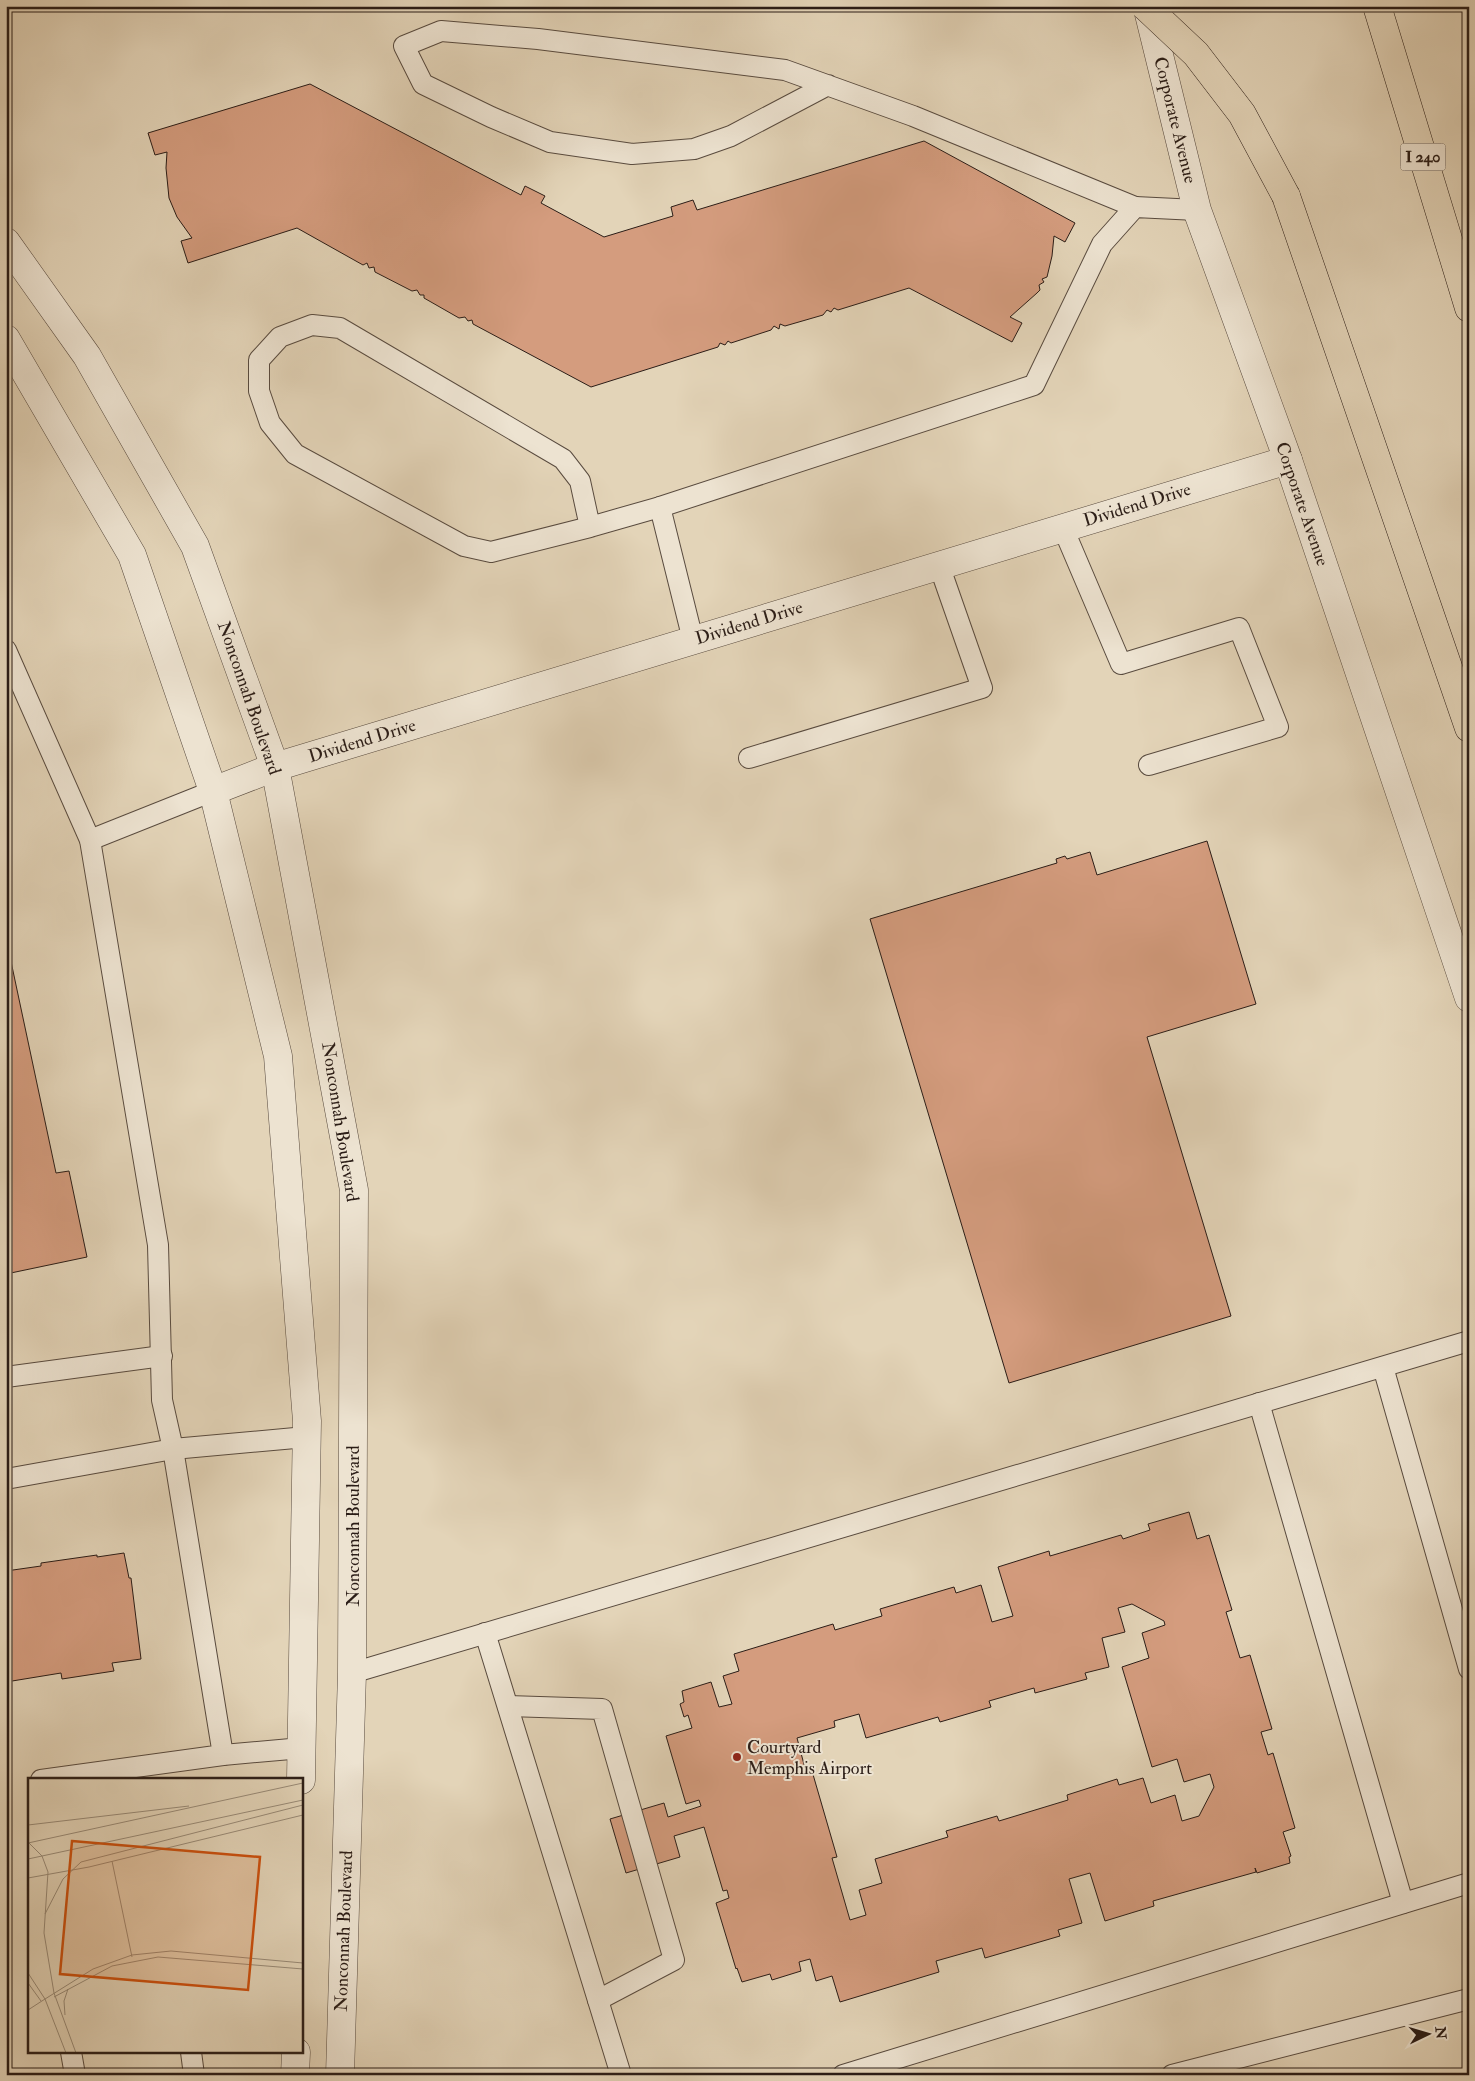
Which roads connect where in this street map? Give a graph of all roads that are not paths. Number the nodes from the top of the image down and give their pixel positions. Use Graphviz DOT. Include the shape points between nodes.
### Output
graph roads {
  1 [pos="1146,6"];
  2 [pos="1377,6"];
  3 [pos="828,85"];
  4 [pos="1134,207"];
  5 [pos="1197,210"];
  6 [pos="6,242"];
  7 [pos="1469,308"];
  8 [pos="6,339"];
  9 [pos="1288,460"];
  10 [pos="660,507"];
  11 [pos="590,527"];
  12 [pos="1063,528"];
  13 [pos="939,565"];
  14 [pos="693,640"];
  15 [pos="6,650"];
  16 [pos="1469,728"];
  17 [pos="749,758"];
  18 [pos="1149,765"];
  19 [pos="275,767"];
  20 [pos="212,791"];
  21 [pos="90,840"];
  22 [pos="1469,998"];
  23 [pos="1469,1342"];
  24 [pos="162,1356"];
  25 [pos="1383,1367"];
  26 [pos="6,1377"];
  27 [pos="1260,1403"];
  28 [pos="306,1437"];
  29 [pos="174,1449"];
  30 [pos="6,1479"];
  31 [pos="485,1633"];
  32 [pos="1469,1669"];
  33 [pos="352,1673"];
  34 [pos="508,1706"];
  35 [pos="302,1748"];
  36 [pos="223,1755"];
  37 [pos="151,1772"];
  38 [pos="68,1778"];
  39 [pos="301,1778"];
  40 [pos="1469,1883"];
  41 [pos="1403,1903"];
  42 [pos="1469,1998"];
  43 [pos="598,2000"];
  44 [pos="71,2054"];
  45 [pos="191,2054"];
  46 [pos="296,2054"];
  47 [pos="75,2075"];
  48 [pos="194,2075"];
  49 [pos="295,2075"];
  50 [pos="340,2075"];
  51 [pos="622,2075"];
  52 [pos="843,2075"];
  53 [pos="1172,2075"];
  1 -- 5 [label="street, Corporate Avenue"];
  1 -- 16 [label="highway, bridge" via="1196,54 1242,114 1286,196"];
  2 -- 7 [label="highway, I 240"];
  3 -- 3 [label="lane" via="785,70 538,39 441,31 404,46 423,84 491,118 550,142 632,154 694,149 731,136"];
  3 -- 4 [label="lane" via="913,116"];
  4 -- 5 [label="lane"];
  4 -- 10 [label="lane" via="1102,244 1034,385"];
  5 -- 9 [label="street, Corporate Avenue"];
  6 -- 19 [label="street, Nonconnah Boulevard" via="87,356 194,546"];
  8 -- 20 [label="street" via="132,555"];
  9 -- 12 [label="street, Dividend Drive"];
  9 -- 22 [label="street, Corporate Avenue"];
  10 -- 11 [label="lane"];
  10 -- 14 [label="lane"];
  11 -- 11 [label="lane" via="491,552 464,546 295,454 270,423 259,391 259,360 280,337 312,325 340,328 563,459 580,480"];
  12 -- 13 [label="street, Dividend Drive"];
  12 -- 18 [label="lane" via="1121,664 1239,628 1278,727"];
  13 -- 14 [label="street, Dividend Drive"];
  13 -- 17 [label="lane" via="982,688"];
  14 -- 19 [label="street, Dividend Drive"];
  15 -- 21 [label="lane"];
  19 -- 20 [label="street, Dividend Drive"];
  19 -- 33 [label="street, Nonconnah Boulevard" via="354,1190"];
  20 -- 21 [label="lane"];
  20 -- 28 [label="street" via="278,1056"];
  21 -- 24 [label="lane" via="158,1245"];
  23 -- 25 [label="lane"];
  24 -- 26 [label="lane"];
  24 -- 29 [label="lane" via="162,1400"];
  25 -- 27 [label="lane"];
  25 -- 32 [label="lane"];
  27 -- 31 [label="lane"];
  27 -- 41 [label="lane"];
  28 -- 29 [label="lane"];
  28 -- 35 [label="street"];
  29 -- 30 [label="lane"];
  29 -- 36 [label="lane"];
  31 -- 33 [label="lane"];
  31 -- 34 [label="lane"];
  33 -- 50 [label="street, Nonconnah Boulevard"];
  34 -- 43 [label="lane"];
  34 -- 43 [label="lane" via="602,1709 674,1960"];
  35 -- 36 [label="lane"];
  35 -- 39 [label="street"];
  36 -- 37 [label="lane"];
  37 -- 38 [label="lane"];
  40 -- 41 [label="lane"];
  41 -- 52 [label="lane"];
  42 -- 53 [label="lane"];
  43 -- 51 [label="lane"];
  44 -- 47 [label="lane"];
  45 -- 48 [label="lane"];
  46 -- 49 [label="street"];
}
